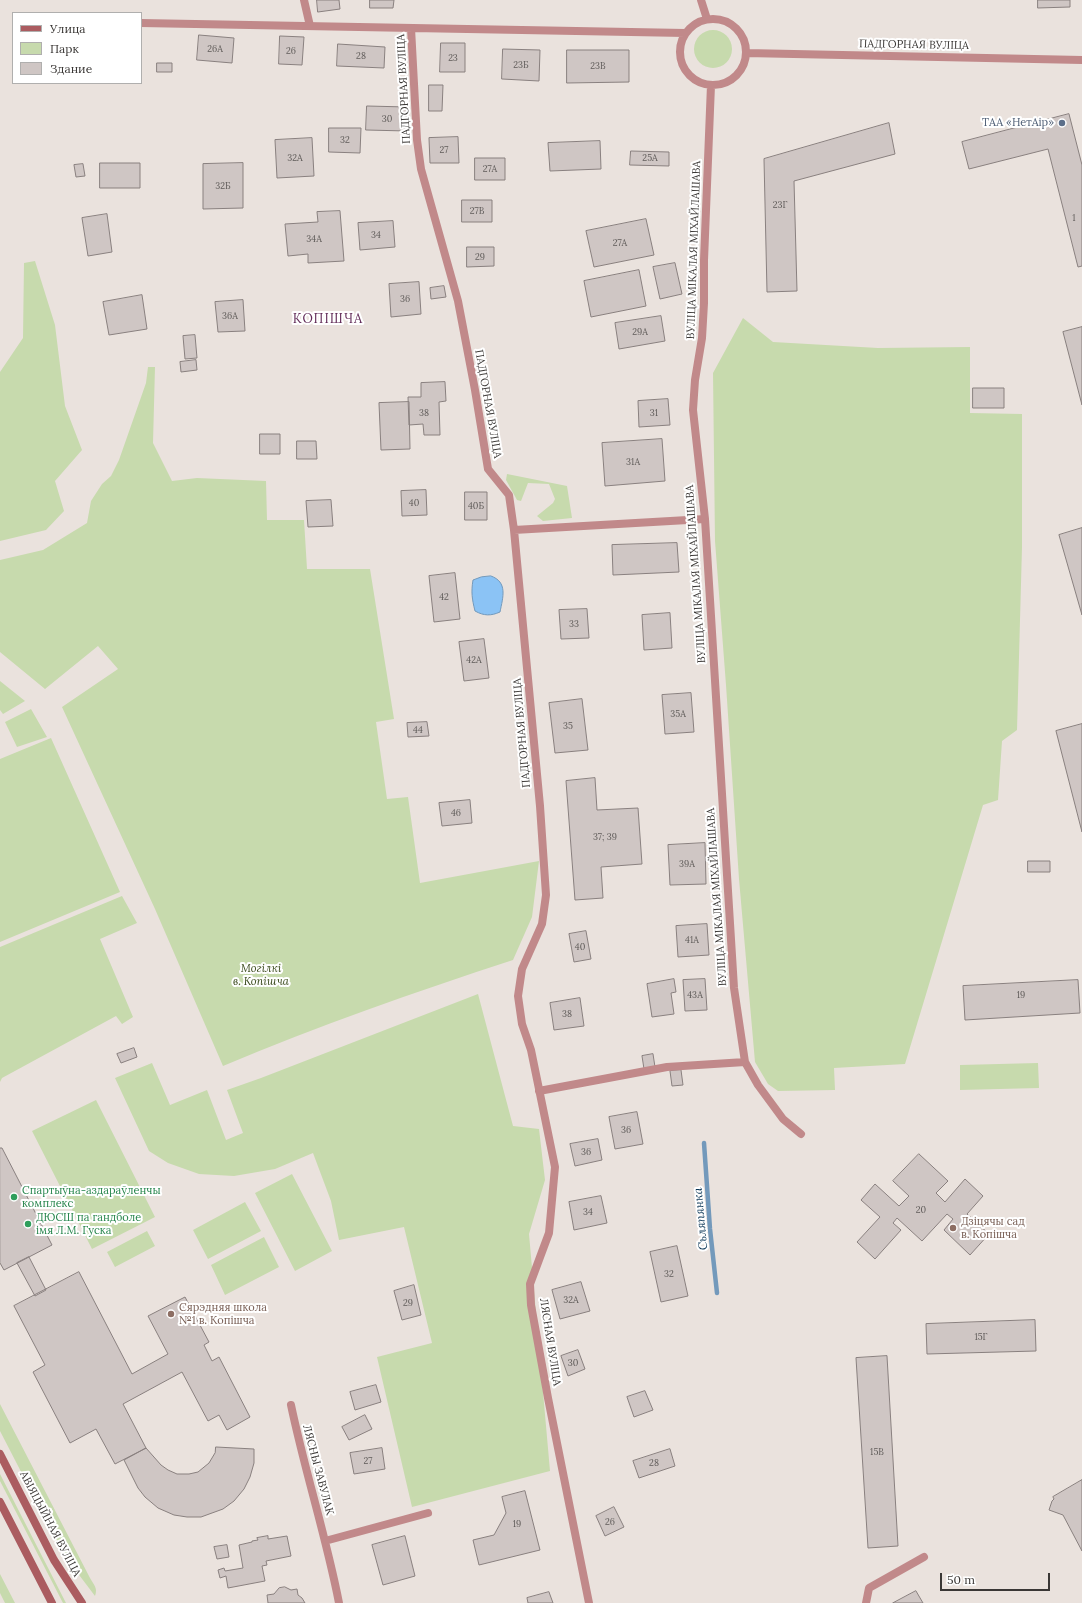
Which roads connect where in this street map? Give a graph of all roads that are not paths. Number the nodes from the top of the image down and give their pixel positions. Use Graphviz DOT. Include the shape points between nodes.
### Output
graph roads {
  1 [pos="304,0"];
  2 [pos="701,0"];
  3 [pos="707,19"];
  4 [pos="142,23"];
  5 [pos="310,26"];
  6 [pos="411,28"];
  7 [pos="685,34"];
  8 [pos="746,53"];
  9 [pos="1082,60"];
  10 [pos="710,85"];
  11 [pos="705,519"];
  12 [pos="514,530"];
  13 [pos="542,924"];
  14 [pos="745,1062"];
  15 [pos="539,1091"];
  16 [pos="801,1134"];
  17 [pos="291,1405"];
  18 [pos="0,1454"];
  19 [pos="0,1502"];
  20 [pos="428,1513"];
  21 [pos="325,1541"];
  22 [pos="924,1557"];
  23 [pos="52,1603"];
  24 [pos="82,1603"];
  25 [pos="339,1603"];
  26 [pos="589,1603"];
  27 [pos="866,1603"];
  1 -- 5 [label="street"];
  2 -- 3 [label="street"];
  3 -- 7 [label="street" via="691,27"];
  3 -- 8 [label="street" via="722,20 735,27 743,39"];
  4 -- 5 [label="street, ПАДГОРНАЯ ВУЛІЦА"];
  5 -- 6 [label="street, ПАДГОРНАЯ ВУЛІЦА"];
  6 -- 7 [label="street, ПАДГОРНАЯ ВУЛІЦА"];
  6 -- 12 [label="street, ПАДГОРНАЯ ВУЛІЦА" via="415,119 421,170 458,301 488,470 509,495"];
  7 -- 10 [label="street" via="680,46 681,60 687,72 697,81"];
  8 -- 9 [label="street, ПАДГОРНАЯ ВУЛІЦА"];
  8 -- 10 [label="street" via="743,66 735,76 724,83"];
  10 -- 11 [label="street, ВУЛІЦА МІКАЛАЯ МІХАЙЛАШАВА" via="704,303 693,410"];
  11 -- 12 [label="street"];
  11 -- 14 [label="street, ВУЛІЦА МІКАЛАЯ МІХАЙЛАШАВА" via="734,988"];
  12 -- 13 [label="street, ПАДГОРНАЯ ВУЛІЦА" via="540,806 546,895"];
  13 -- 15 [label="street, ЛЯСНАЯ ВУЛІЦА" via="522,969 518,996 522,1024"];
  14 -- 15 [label="street" via="667,1068"];
  14 -- 16 [label="street" via="783,1119"];
  15 -- 26 [label="street, ЛЯСНАЯ ВУЛІЦА" via="555,1167 549,1233 530,1284 531,1305"];
  17 -- 21 [label="street, ЛЯСНЫ ЗАВУЛАК"];
  18 -- 24 [label="main road, АВІЯЦЫЙНАЯ ВУЛІЦА" via="54,1560"];
  19 -- 23 [label="main road"];
  20 -- 21 [label="street"];
  21 -- 25 [label="street, ЛЯСНЫ ЗАВУЛАК"];
  22 -- 27 [label="street" via="869,1588"];
}
